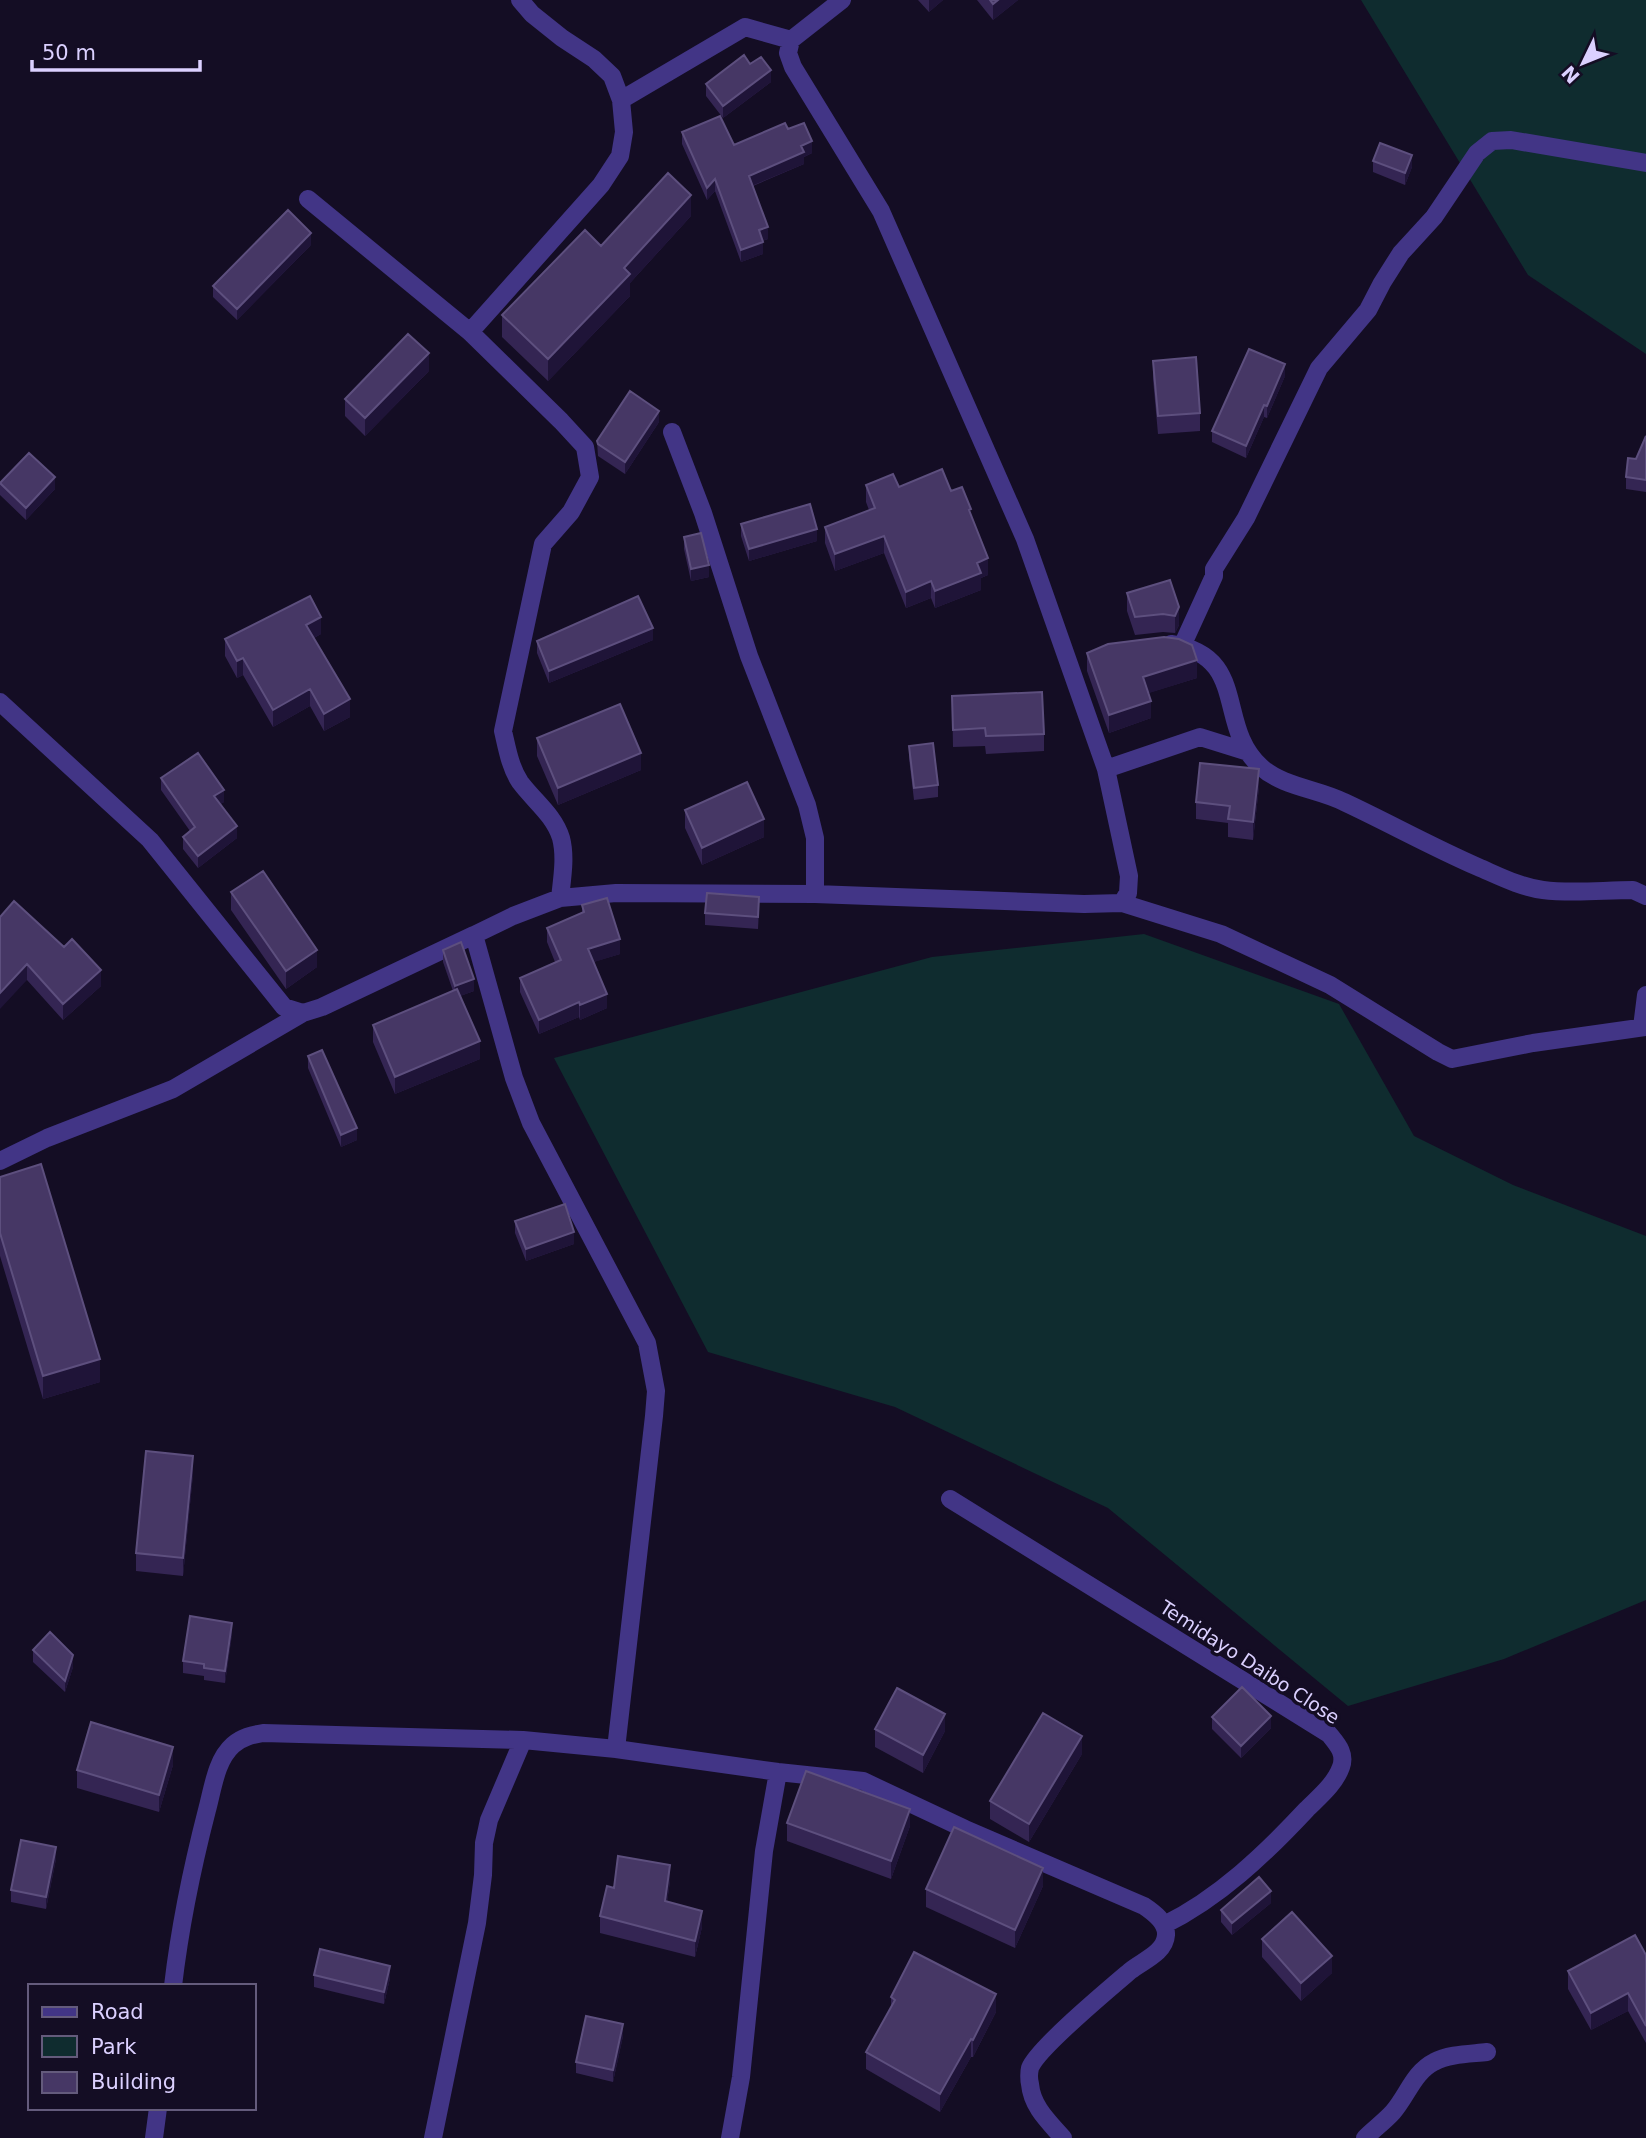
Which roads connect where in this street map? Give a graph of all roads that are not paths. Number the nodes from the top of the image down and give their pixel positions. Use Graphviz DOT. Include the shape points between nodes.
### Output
graph roads {
  1 [pos="520,0"];
  2 [pos="842,0"];
  3 [pos="791,40"];
  4 [pos="621,100"];
  5 [pos="1646,163"];
  6 [pos="308,199"];
  7 [pos="470,332"];
  8 [pos="672,432"];
  9 [pos="1150,645"];
  10 [pos="1182,646"];
  11 [pos="1088,658"];
  12 [pos="1069,666"];
  13 [pos="0,702"];
  14 [pos="1248,752"];
  15 [pos="1106,769"];
  16 [pos="815,894"];
  17 [pos="1646,896"];
  18 [pos="560,898"];
  19 [pos="1122,902"];
  20 [pos="474,935"];
  21 [pos="1646,995"];
  22 [pos="303,1013"];
  23 [pos="1644,1027"];
  24 [pos="0,1161"];
  25 [pos="950,1499"];
  26 [pos="523,1740"];
  27 [pos="616,1749"];
  28 [pos="778,1772"];
  29 [pos="1164,1925"];
  30 [pos="173,1984"];
  31 [pos="1487,2052"];
  32 [pos="158,2110"];
  33 [pos="154,2138"];
  34 [pos="433,2138"];
  35 [pos="730,2138"];
  36 [pos="1063,2138"];
  37 [pos="1365,2138"];
  1 -- 4 [label="street" via="612,76"];
  2 -- 3 [label="street"];
  3 -- 4 [label="street" via="745,27"];
  3 -- 12 [label="street" via="788,53 793,67 887,224 1025,539"];
  4 -- 7 [label="street" via="624,132 620,156 601,185"];
  5 -- 10 [label="street" via="1511,139 1492,141 1477,153 1434,218 1401,253 1368,310 1319,368 1246,518 1214,569"];
  6 -- 7 [label="street"];
  7 -- 18 [label="street" via="584,447 590,477 571,512 543,544 503,731 518,779 551,817 561,837"];
  8 -- 16 [label="street" via="807,805 816,838"];
  9 -- 10 [label="street"];
  10 -- 14 [label="street" via="1205,656 1225,679 1238,734"];
  11 -- 12 [label="street"];
  12 -- 15 [label="street"];
  13 -- 22 [label="street" via="150,840 272,994 284,1007"];
  14 -- 15 [label="street" via="1200,737"];
  14 -- 17 [label="street" via="1262,769 1286,781 1342,800 1423,843 1515,883 1544,890 1633,890"];
  15 -- 19 [label="street" via="1129,876"];
  16 -- 18 [label="street" via="616,893"];
  16 -- 19 [label="street"];
  18 -- 20 [label="street"];
  19 -- 23 [label="street" via="1221,934 1318,979 1452,1059"];
  20 -- 22 [label="street"];
  20 -- 27 [label="street" via="531,1123 632,1311 653,1368 654,1416"];
  21 -- 23 [label="street"];
  22 -- 24 [label="street" via="173,1088"];
  25 -- 29 [label="street, Temidayo Daibo Close" via="1329,1734 1341,1749 1342,1765 1331,1784 1266,1853 1190,1912"];
  26 -- 27 [label="street"];
  26 -- 30 [label="street" via="263,1733 233,1744 222,1760 197,1850"];
  26 -- 34 [label="street" via="489,1820 477,1923"];
  27 -- 28 [label="street"];
  28 -- 29 [label="street" via="863,1781 882,1788 1144,1906"];
  28 -- 35 [label="street" via="764,1851 741,2077"];
  29 -- 36 [label="street" via="1162,1946 1045,2047 1030,2068 1033,2101"];
  31 -- 37 [label="street" via="1450,2057 1427,2067 1394,2111"];
  32 -- 33 [label="street"];
}
